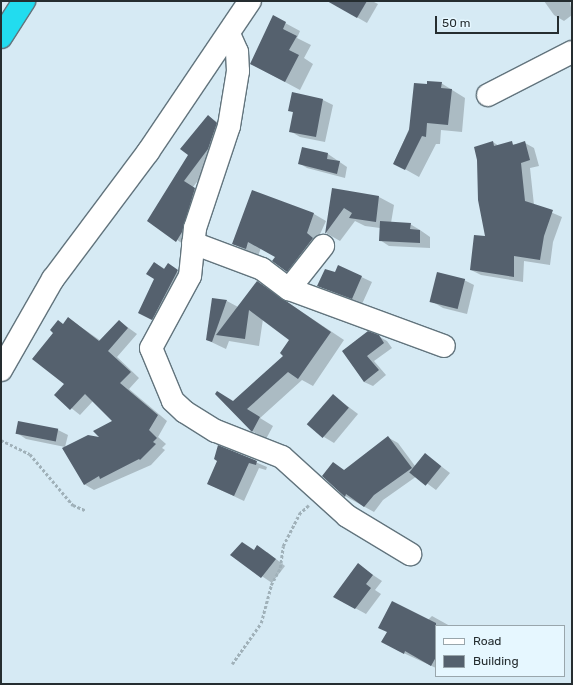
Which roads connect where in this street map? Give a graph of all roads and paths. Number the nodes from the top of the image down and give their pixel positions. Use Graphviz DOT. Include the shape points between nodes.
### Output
graph roads {
  1 [pos="24,1"];
  2 [pos="250,1"];
  3 [pos="229,34"];
  4 [pos="1,37"];
  5 [pos="572,52"];
  6 [pos="488,95"];
  7 [pos="193,243"];
  8 [pos="323,246"];
  9 [pos="289,289"];
  10 [pos="444,346"];
  11 [pos="1,370"];
  12 [pos="1,440"];
  13 [pos="322,492"];
  14 [pos="85,510"];
  15 [pos="410,554"];
  16 [pos="232,664"];
  1 -- 4 [label="highway"];
  2 -- 3 [label="street"];
  3 -- 7 [label="street" via="237,52 238,70 229,126 195,228"];
  3 -- 11 [label="street" via="148,152 53,279"];
  5 -- 6 [label="street"];
  7 -- 9 [label="street" via="262,269"];
  7 -- 13 [label="street" via="190,276 151,348 173,401 185,412 216,431 282,457"];
  8 -- 9 [label="street"];
  9 -- 10 [label="street"];
  12 -- 14 [label="path" via="30,454 73,505"];
  13 -- 15 [label="street" via="347,516"];
  13 -- 16 [label="path" via="299,514 283,546 280,568 271,586 261,623"];
}
